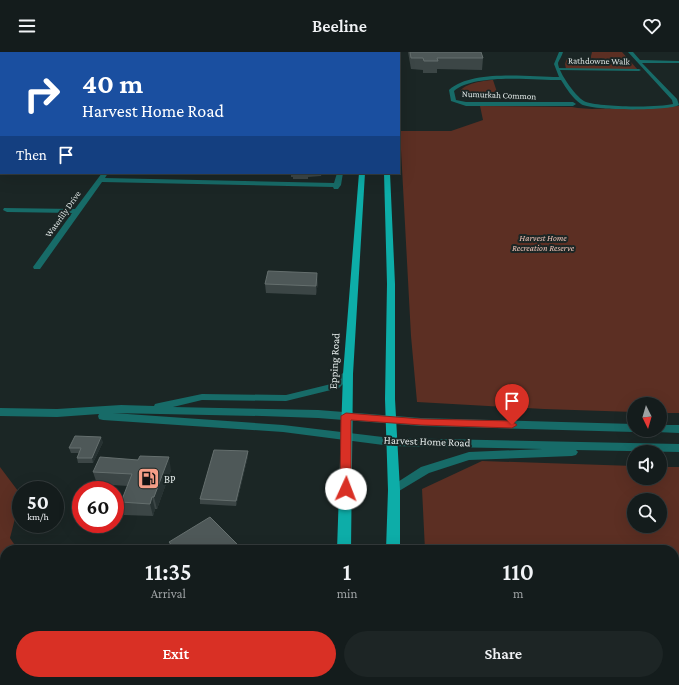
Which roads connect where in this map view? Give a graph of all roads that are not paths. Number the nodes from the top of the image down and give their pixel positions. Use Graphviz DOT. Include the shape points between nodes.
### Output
graph roads {
  1 [pos="561,52"];
  2 [pos="630,52"];
  3 [pos="639,61"];
  4 [pos="679,62"];
  5 [pos="558,69"];
  6 [pos="639,70"];
  7 [pos="564,79"];
  8 [pos="575,96"];
  9 [pos="574,105"];
  10 [pos="586,105"];
  11 [pos="105,174"];
  12 [pos="340,174"];
  13 [pos="362,174"];
  14 [pos="387,174"];
  15 [pos="100,180"];
  16 [pos="7,210"];
  17 [pos="77,211"];
  18 [pos="37,267"];
  19 [pos="348,374"];
  20 [pos="142,410"];
  21 [pos="0,412"];
  22 [pos="57,413"];
  23 [pos="346,416"];
  24 [pos="390,419"];
  25 [pos="627,428"];
  26 [pos="667,429"];
  27 [pos="679,429"];
  28 [pos="346,434"];
  29 [pos="391,442"];
  30 [pos="627,447"];
  31 [pos="667,448"];
  32 [pos="679,448"];
  33 [pos="627,449"];
  34 [pos="394,490"];
  35 [pos="344,545"];
  36 [pos="393,545"];
  1 -- 5 [label="street" via="557,62"];
  2 -- 3 [label="street"];
  3 -- 4 [label="street"];
  3 -- 10 [label="street, Numurkah Common" via="674,100 675,105"];
  5 -- 6 [label="street, Rathdowne Walk"];
  5 -- 7 [label="street"];
  7 -- 8 [label="street"];
  7 -- 9 [label="street, Numurkah Common" via="482,78 455,87 451,91 454,101 462,104"];
  8 -- 9 [label="street"];
  8 -- 10 [label="street"];
  9 -- 10 [label="street, Numurkah Common" via="582,108"];
  11 -- 15 [label="street, Waterlily Drive"];
  12 -- 15 [label="street" via="337,186"];
  13 -- 19 [label="main road, Epping Road"];
  14 -- 24 [label="main road" via="391,284"];
  15 -- 17 [label="street, Waterlily Drive"];
  16 -- 17 [label="street"];
  17 -- 18 [label="street, Waterlily Drive"];
  19 -- 20 [label="street" via="335,386 286,398 202,397"];
  19 -- 23 [label="main road, Epping Road"];
  20 -- 22 [label="street, Harvest Home Road"];
  20 -- 23 [label="street, Harvest Home Road"];
  21 -- 22 [label="street, Harvest Home Road"];
  22 -- 28 [label="street, Harvest Home Road" via="183,420"];
  23 -- 24 [label="street, Harvest Home Road"];
  23 -- 28 [label="main road, Epping Road"];
  24 -- 25 [label="street, Harvest Home Road"];
  24 -- 29 [label="main road"];
  26 -- 27 [label="street"];
  28 -- 29 [label="street, Harvest Home Road"];
  28 -- 35 [label="main road, Epping Road"];
  29 -- 30 [label="street, Harvest Home Road"];
  29 -- 34 [label="main road"];
  31 -- 32 [label="street, Harvest Home Road"];
  33 -- 34 [label="street" via="469,456 425,470"];
  34 -- 36 [label="main road"];
}
